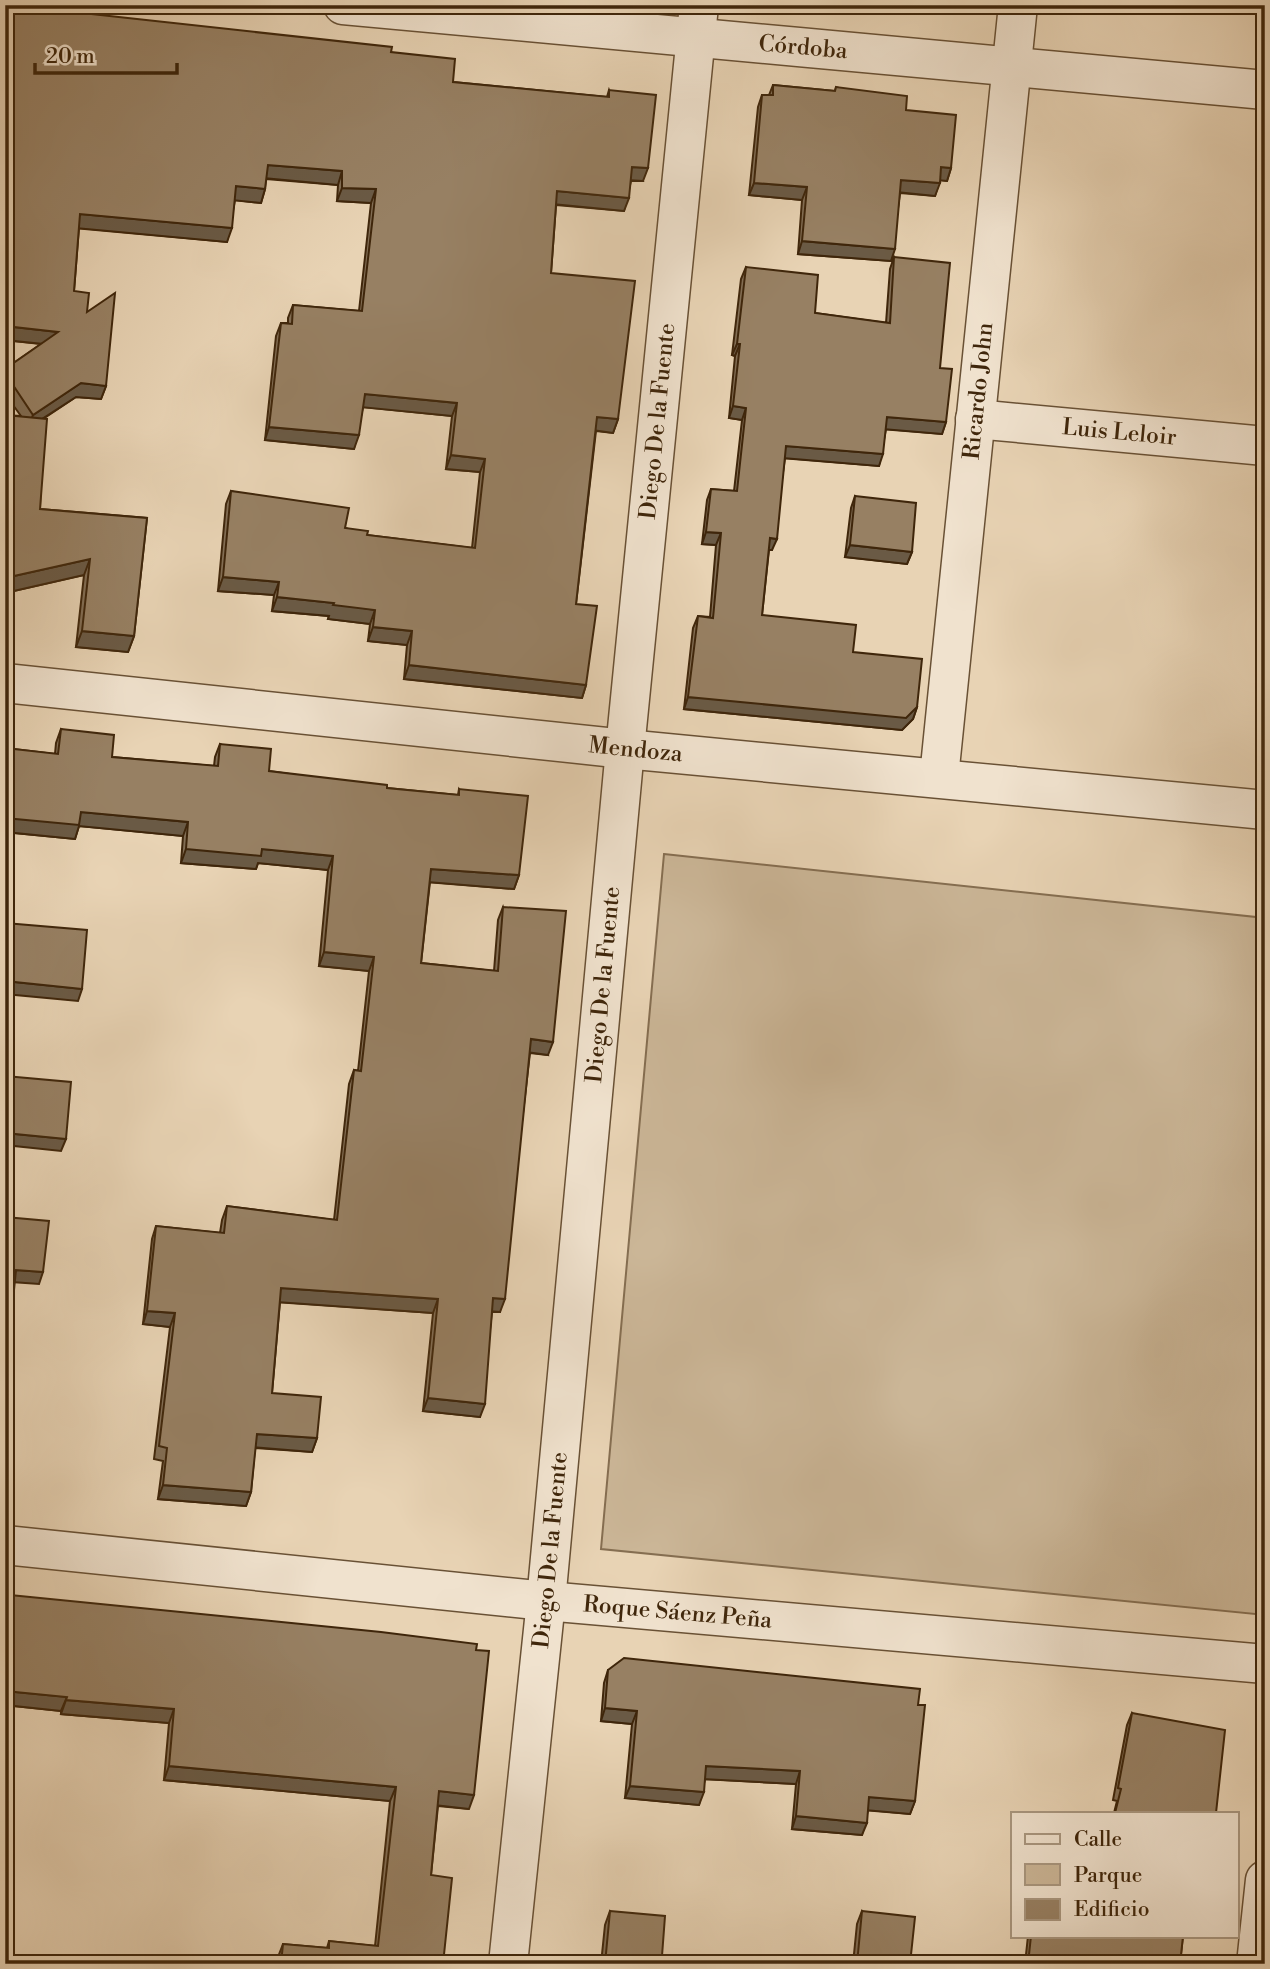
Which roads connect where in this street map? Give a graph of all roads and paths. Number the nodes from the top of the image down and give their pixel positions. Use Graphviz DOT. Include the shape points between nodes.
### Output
graph roads {
  1 [pos="343,5"];
  2 [pos="1018,5"];
  3 [pos="697,22"];
  4 [pos="1012,65"];
  5 [pos="1265,90"];
  6 [pos="975,419"];
  7 [pos="1265,446"];
  8 [pos="5,683"];
  9 [pos="625,750"];
  10 [pos="939,778"];
  11 [pos="1265,810"];
  12 [pos="5,1545"];
  13 [pos="546,1601"];
  14 [pos="1265,1664"];
  15 [pos="1265,1880"];
  16 [pos="508,1964"];
  17 [pos="1256,1964"];
  1 -- 3 [label="street, Córdoba"];
  2 -- 4 [label="street, Ricardo John"];
  3 -- 4 [label="street, Córdoba"];
  3 -- 9 [label="street, Diego De la Fuente"];
  4 -- 5 [label="street, Córdoba"];
  4 -- 6 [label="street, Ricardo John"];
  6 -- 7 [label="street, Luis Leloir"];
  6 -- 10 [label="street, Ricardo John"];
  8 -- 9 [label="street, Mendoza"];
  9 -- 10 [label="street, Mendoza"];
  9 -- 13 [label="street, Diego De la Fuente"];
  10 -- 11 [label="street, Mendoza"];
  12 -- 13 [label="street, Roque Sáenz Peña"];
  13 -- 14 [label="street, Roque Sáenz Peña"];
  13 -- 16 [label="street, Diego De la Fuente"];
  15 -- 17 [label="street"];
}
